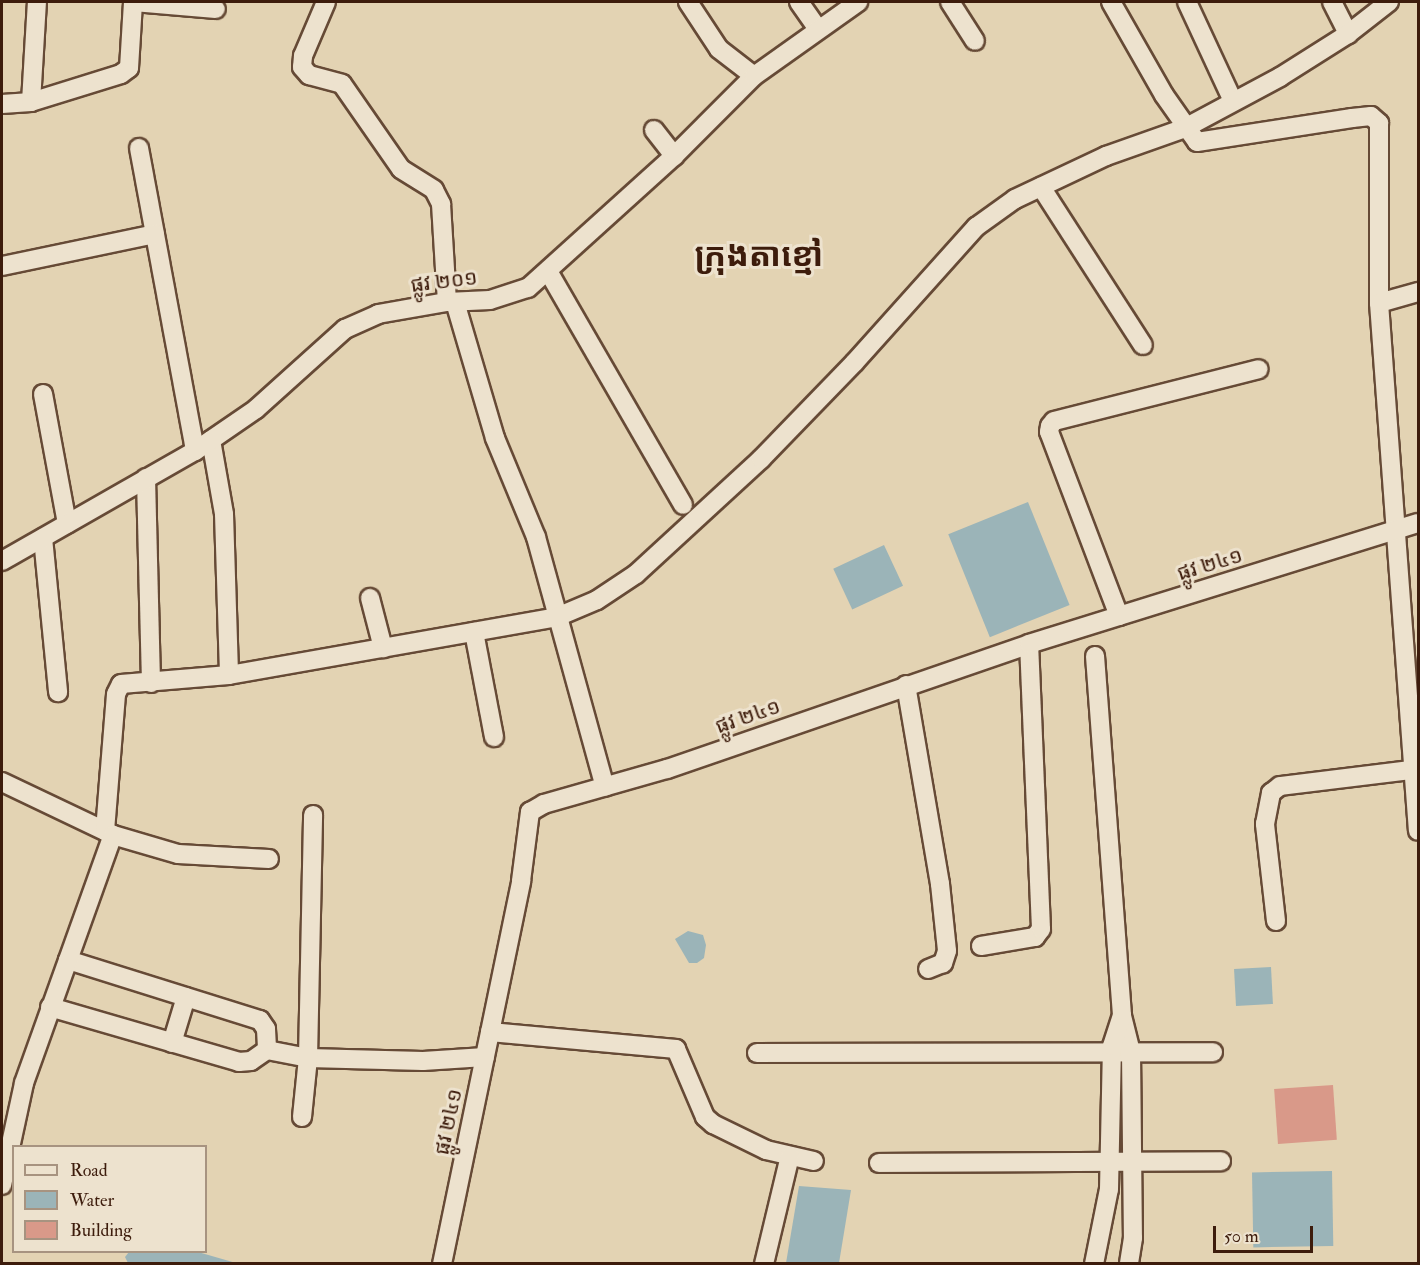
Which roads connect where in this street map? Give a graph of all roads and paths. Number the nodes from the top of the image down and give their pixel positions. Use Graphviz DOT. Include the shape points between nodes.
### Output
graph roads {
  1 [pos="37,2"];
  2 [pos="134,2"];
  3 [pos="326,2"];
  4 [pos="688,2"];
  5 [pos="799,2"];
  6 [pos="858,2"];
  7 [pos="950,2"];
  8 [pos="1111,2"];
  9 [pos="1187,2"];
  10 [pos="1332,2"];
  11 [pos="1389,2"];
  12 [pos="216,9"];
  13 [pos="818,29"];
  14 [pos="1348,34"];
  15 [pos="975,41"];
  16 [pos="754,76"];
  17 [pos="1233,101"];
  18 [pos="32,102"];
  19 [pos="2,104"];
  20 [pos="1185,128"];
  21 [pos="654,130"];
  22 [pos="139,148"];
  23 [pos="674,156"];
  24 [pos="1041,187"];
  25 [pos="155,234"];
  26 [pos="2,266"];
  27 [pos="548,271"];
  28 [pos="1419,292"];
  29 [pos="451,302"];
  30 [pos="1378,303"];
  31 [pos="1143,345"];
  32 [pos="1259,369"];
  33 [pos="43,394"];
  34 [pos="211,440"];
  35 [pos="195,451"];
  36 [pos="146,478"];
  37 [pos="683,504"];
  38 [pos="1419,523"];
  39 [pos="67,524"];
  40 [pos="1397,529"];
  41 [pos="44,538"];
  42 [pos="2,561"];
  43 [pos="370,598"];
  44 [pos="1119,616"];
  45 [pos="557,617"];
  46 [pos="474,632"];
  47 [pos="1029,644"];
  48 [pos="383,648"];
  49 [pos="1095,656"];
  50 [pos="229,675"];
  51 [pos="151,683"];
  52 [pos="906,685"];
  53 [pos="58,692"];
  54 [pos="494,737"];
  55 [pos="1416,770"];
  56 [pos="2,782"];
  57 [pos="605,787"];
  58 [pos="313,815"];
  59 [pos="1419,831"];
  60 [pos="109,833"];
  61 [pos="269,859"];
  62 [pos="1275,921"];
  63 [pos="981,946"];
  64 [pos="68,960"];
  65 [pos="928,969"];
  66 [pos="186,997"];
  67 [pos="50,1007"];
  68 [pos="1122,1016"];
  69 [pos="490,1032"];
  70 [pos="172,1043"];
  71 [pos="267,1050"];
  72 [pos="1111,1052"];
  73 [pos="1131,1052"];
  74 [pos="1213,1052"];
  75 [pos="757,1053"];
  76 [pos="485,1057"];
  77 [pos="308,1058"];
  78 [pos="302,1116"];
  79 [pos="790,1156"];
  80 [pos="814,1161"];
  81 [pos="1109,1161"];
  82 [pos="1134,1161"];
  83 [pos="1221,1161"];
  84 [pos="879,1163"];
  85 [pos="2,1185"];
  86 [pos="442,1263"];
  87 [pos="764,1263"];
  88 [pos="1095,1263"];
  89 [pos="1129,1263"];
  1 -- 18 [label="street"];
  2 -- 12 [label="street"];
  2 -- 18 [label="street" via="129,68 121,74"];
  3 -- 29 [label="street" via="302,67 309,75 342,84 401,169 435,190 441,204"];
  4 -- 16 [label="street" via="719,49"];
  5 -- 13 [label="street"];
  6 -- 13 [label="street, ផ្លូវ ២០១"];
  7 -- 15 [label="street"];
  8 -- 20 [label="street"];
  9 -- 17 [label="street"];
  10 -- 14 [label="street"];
  11 -- 14 [label="street"];
  13 -- 16 [label="street, ផ្លូវ ២០១"];
  14 -- 17 [label="street"];
  16 -- 23 [label="street, ផ្លូវ ២០១"];
  17 -- 20 [label="street"];
  18 -- 19 [label="street"];
  20 -- 24 [label="street" via="1106,156"];
  20 -- 30 [label="street" via="1204,144 1352,118 1376,118 1380,144"];
  21 -- 23 [label="street"];
  22 -- 25 [label="street"];
  23 -- 27 [label="street, ផ្លូវ ២០១"];
  24 -- 31 [label="street"];
  24 -- 45 [label="street" via="1015,199 976,227 761,459 636,574 597,600"];
  25 -- 26 [label="street"];
  25 -- 35 [label="street"];
  27 -- 29 [label="street, ផ្លូវ ២០១" via="528,288 490,300"];
  27 -- 37 [label="street"];
  28 -- 30 [label="street"];
  29 -- 34 [label="street, ផ្លូវ ២០១" via="378,314 345,329 256,409"];
  29 -- 45 [label="street" via="495,438 536,537"];
  30 -- 40 [label="street"];
  32 -- 44 [label="street" via="1050,426"];
  33 -- 39 [label="street"];
  34 -- 35 [label="street, ផ្លូវ ២០១"];
  34 -- 50 [label="street" via="224,514"];
  35 -- 36 [label="street, ផ្លូវ ២០១"];
  36 -- 39 [label="street, ផ្លូវ ២០១"];
  36 -- 51 [label="street"];
  38 -- 40 [label="street, ផ្លូវ ២៤១"];
  39 -- 41 [label="street, ផ្លូវ ២០១"];
  40 -- 44 [label="street, ផ្លូវ ២៤១"];
  40 -- 55 [label="street"];
  41 -- 42 [label="street, ផ្លូវ ២០១"];
  41 -- 53 [label="street"];
  43 -- 48 [label="street"];
  44 -- 47 [label="street, ផ្លូវ ២៤១"];
  45 -- 46 [label="street"];
  45 -- 57 [label="street"];
  46 -- 48 [label="street"];
  46 -- 54 [label="street"];
  47 -- 52 [label="street, ផ្លូវ ២៤១"];
  47 -- 63 [label="street" via="1041,929 1035,937"];
  48 -- 50 [label="street"];
  49 -- 68 [label="street"];
  50 -- 51 [label="street"];
  51 -- 60 [label="street" via="117,687"];
  52 -- 57 [label="street, ផ្លូវ ២៤១"];
  52 -- 65 [label="street" via="940,884 947,951 942,963"];
  55 -- 59 [label="street"];
  55 -- 62 [label="street" via="1280,786 1271,793 1265,824"];
  56 -- 60 [label="street"];
  57 -- 69 [label="street, ផ្លូវ ២៤១" via="530,812 521,881"];
  58 -- 77 [label="street"];
  60 -- 61 [label="street" via="178,854"];
  60 -- 64 [label="street"];
  64 -- 66 [label="street"];
  64 -- 67 [label="street"];
  66 -- 70 [label="street"];
  66 -- 71 [label="street" via="260,1020 266,1029"];
  67 -- 70 [label="street"];
  67 -- 85 [label="street" via="24,1083"];
  68 -- 72 [label="street"];
  68 -- 73 [label="street"];
  69 -- 76 [label="street, ផ្លូវ ២៤១"];
  69 -- 79 [label="street" via="676,1049 705,1117 748,1142"];
  70 -- 71 [label="street" via="239,1062 251,1061"];
  71 -- 77 [label="street"];
  72 -- 73 [label="street"];
  72 -- 75 [label="street"];
  72 -- 81 [label="street"];
  73 -- 74 [label="street"];
  73 -- 82 [label="street"];
  76 -- 77 [label="street" via="423,1061"];
  76 -- 86 [label="street, ផ្លូវ ២៤១"];
  77 -- 78 [label="street"];
  79 -- 80 [label="street"];
  79 -- 87 [label="street"];
  81 -- 82 [label="street"];
  81 -- 84 [label="street"];
  81 -- 88 [label="street" via="1109,1189"];
  82 -- 83 [label="street"];
  82 -- 89 [label="street"];
}
